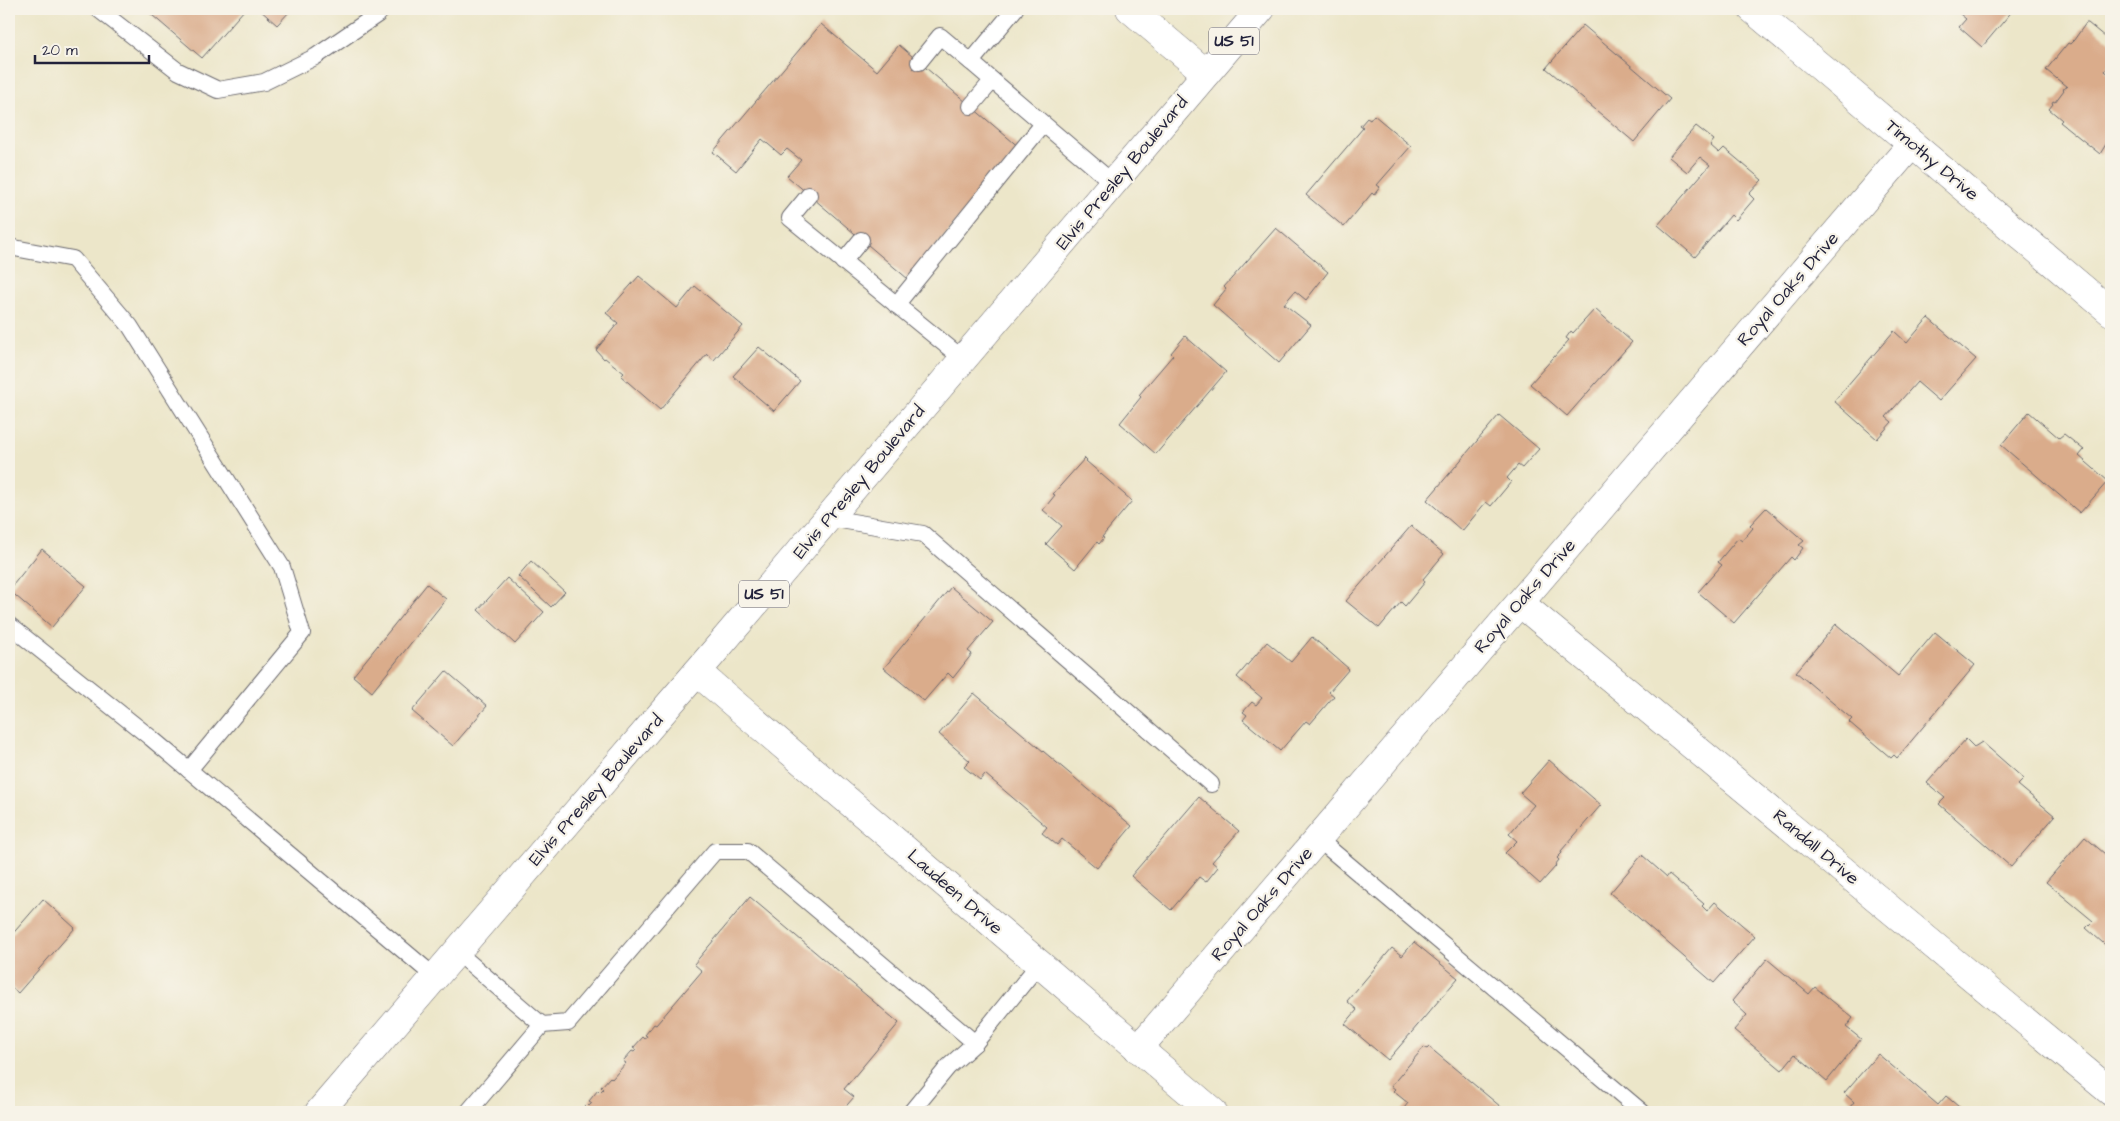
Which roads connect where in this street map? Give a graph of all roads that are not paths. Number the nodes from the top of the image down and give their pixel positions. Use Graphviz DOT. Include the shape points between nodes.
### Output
graph roads {
  1 [pos="98,9"];
  2 [pos="383,9"];
  3 [pos="1015,9"];
  4 [pos="1130,9"];
  5 [pos="1261,9"];
  6 [pos="1752,9"];
  7 [pos="919,62"];
  8 [pos="971,62"];
  9 [pos="1206,73"];
  10 [pos="992,80"];
  11 [pos="970,106"];
  12 [pos="1043,124"];
  13 [pos="1912,144"];
  14 [pos="1113,183"];
  15 [pos="809,195"];
  16 [pos="861,240"];
  17 [pos="9,247"];
  18 [pos="843,262"];
  19 [pos="896,304"];
  20 [pos="2111,312"];
  21 [pos="963,360"];
  22 [pos="829,518"];
  23 [pos="1520,602"];
  24 [pos="9,625"];
  25 [pos="697,672"];
  26 [pos="190,770"];
  27 [pos="1212,784"];
  28 [pos="1318,839"];
  29 [pos="456,952"];
  30 [pos="1039,964"];
  31 [pos="435,977"];
  32 [pos="542,1025"];
  33 [pos="975,1043"];
  34 [pos="1138,1049"];
  35 [pos="2111,1092"];
  36 [pos="319,1112"];
  37 [pos="468,1112"];
  38 [pos="911,1112"];
  39 [pos="1213,1112"];
  40 [pos="1642,1112"];
  1 -- 2 [label="lane" via="178,71 218,90 264,82 307,61"];
  3 -- 8 [label="lane"];
  4 -- 9 [label="street"];
  5 -- 9 [label="street, Elvis Presley Boulevard / US 51"];
  6 -- 13 [label="street, Timothy Drive"];
  7 -- 8 [label="lane" via="940,36"];
  8 -- 10 [label="lane"];
  9 -- 14 [label="street, Elvis Presley Boulevard / US 51"];
  10 -- 11 [label="lane"];
  10 -- 12 [label="lane"];
  12 -- 14 [label="lane"];
  12 -- 19 [label="lane"];
  13 -- 20 [label="street, Timothy Drive"];
  13 -- 23 [label="street, Royal Oaks Drive"];
  14 -- 21 [label="street, Elvis Presley Boulevard / US 51"];
  15 -- 18 [label="lane" via="790,218"];
  16 -- 18 [label="lane"];
  17 -- 26 [label="lane" via="73,259 99,288 130,326 282,566 302,633"];
  18 -- 19 [label="lane"];
  19 -- 21 [label="lane"];
  21 -- 22 [label="street, Elvis Presley Boulevard / US 51"];
  22 -- 25 [label="street, Elvis Presley Boulevard / US 51"];
  22 -- 27 [label="lane" via="923,534"];
  23 -- 28 [label="street, Royal Oaks Drive"];
  23 -- 35 [label="street, Randall Drive"];
  24 -- 26 [label="lane"];
  25 -- 29 [label="street, Elvis Presley Boulevard / US 51"];
  25 -- 30 [label="street, Laudeen Drive"];
  26 -- 31 [label="lane"];
  28 -- 34 [label="street, Royal Oaks Drive"];
  28 -- 40 [label="lane"];
  29 -- 31 [label="street, Elvis Presley Boulevard / US 51"];
  29 -- 32 [label="lane"];
  30 -- 33 [label="lane"];
  30 -- 34 [label="street, Laudeen Drive"];
  31 -- 36 [label="street, Elvis Presley Boulevard / US 51"];
  32 -- 33 [label="lane" via="568,1023 715,851 748,851"];
  32 -- 37 [label="lane"];
  33 -- 38 [label="lane" via="948,1067"];
  34 -- 39 [label="street, Laudeen Drive"];
}
